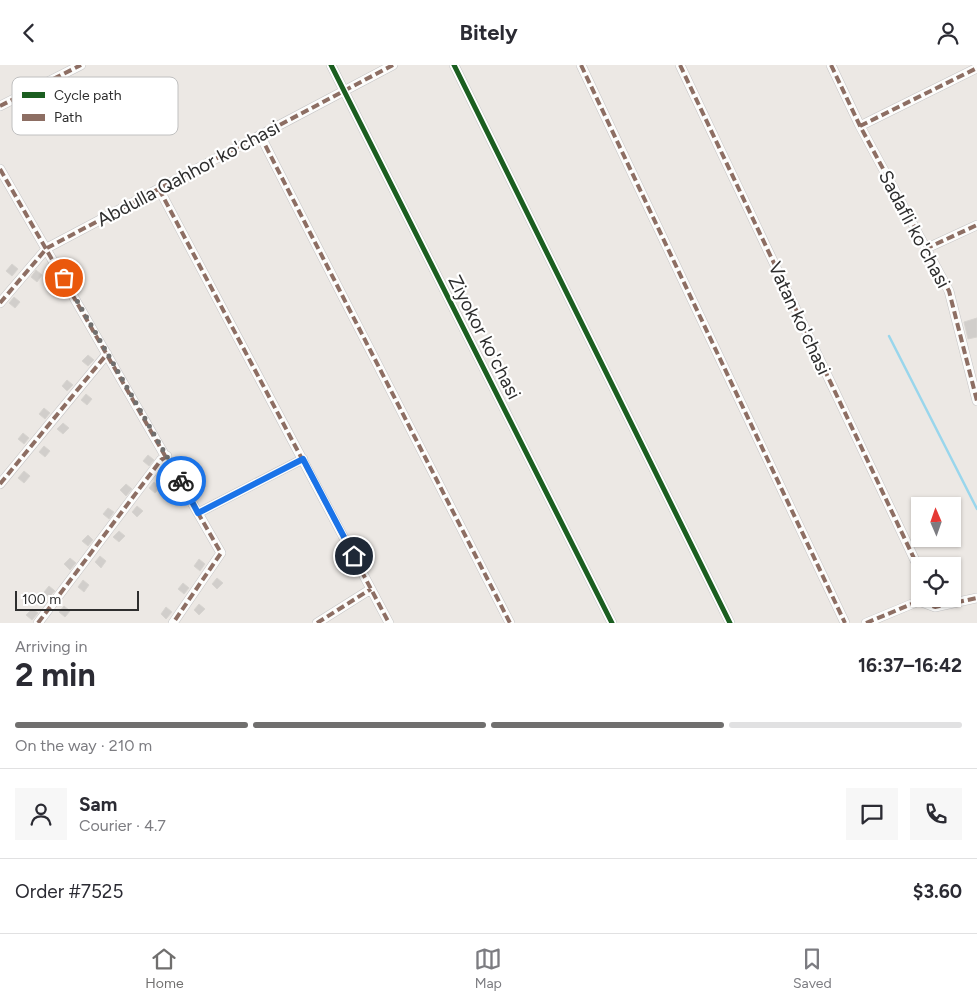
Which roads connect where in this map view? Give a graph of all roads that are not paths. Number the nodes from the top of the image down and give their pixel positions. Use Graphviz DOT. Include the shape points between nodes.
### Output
graph roads {
  1 [pos="331,65"];
  2 [pos="393,65"];
  3 [pos="454,65"];
  4 [pos="581,65"];
  5 [pos="680,65"];
  6 [pos="831,65"];
  7 [pos="75,66"];
  8 [pos="977,68"];
  9 [pos="54,77"];
  10 [pos="344,90"];
  11 [pos="12,100"];
  12 [pos="0,106"];
  13 [pos="860,126"];
  14 [pos="260,135"];
  15 [pos="0,169"];
  16 [pos="159,189"];
  17 [pos="977,225"];
  18 [pos="47,248"];
  19 [pos="925,249"];
  20 [pos="0,303"];
  21 [pos="107,354"];
  22 [pos="977,401"];
  23 [pos="167,456"];
  24 [pos="303,459"];
  25 [pos="0,484"];
  26 [pos="198,513"];
  27 [pos="913,557"];
  28 [pos="371,589"];
  29 [pos="977,598"];
  30 [pos="961,601"];
  31 [pos="911,604"];
  32 [pos="38,623"];
  33 [pos="172,623"];
  34 [pos="317,623"];
  35 [pos="390,623"];
  36 [pos="510,623"];
  37 [pos="612,623"];
  38 [pos="730,623"];
  39 [pos="845,623"];
  40 [pos="866,623"];
  1 -- 10 [label="street, Ziyokor ko'chasi"];
  2 -- 10 [label="street, Abdulla Qahhor ko'chasi"];
  3 -- 38 [label="street"];
  4 -- 39 [label="street"];
  5 -- 27 [label="street, Vatan ko'chasi"];
  6 -- 13 [label="street, Sadafli ko'chasi"];
  7 -- 9 [label="street"];
  8 -- 13 [label="street"];
  10 -- 14 [label="street, Abdulla Qahhor ko'chasi"];
  10 -- 37 [label="street, Ziyokor ko'chasi"];
  11 -- 12 [label="street"];
  13 -- 19 [label="street, Sadafli ko'chasi"];
  14 -- 16 [label="street, Abdulla Qahhor ko'chasi"];
  14 -- 36 [label="street"];
  15 -- 18 [label="street"];
  16 -- 18 [label="street, Abdulla Qahhor ko'chasi"];
  16 -- 24 [label="street"];
  17 -- 19 [label="street"];
  18 -- 20 [label="street, Abdulla Qahhor ko'chasi"];
  18 -- 21 [label="street"];
  19 -- 22 [label="street, Sadafli ko'chasi" via="949,291"];
  21 -- 23 [label="street"];
  21 -- 25 [label="street"];
  23 -- 26 [label="street"];
  23 -- 32 [label="street" via="160,460"];
  24 -- 26 [label="street"];
  24 -- 28 [label="street"];
  26 -- 33 [label="street" via="221,553"];
  28 -- 34 [label="street"];
  28 -- 35 [label="street"];
  29 -- 30 [label="street"];
  31 -- 40 [label="street"];
}
